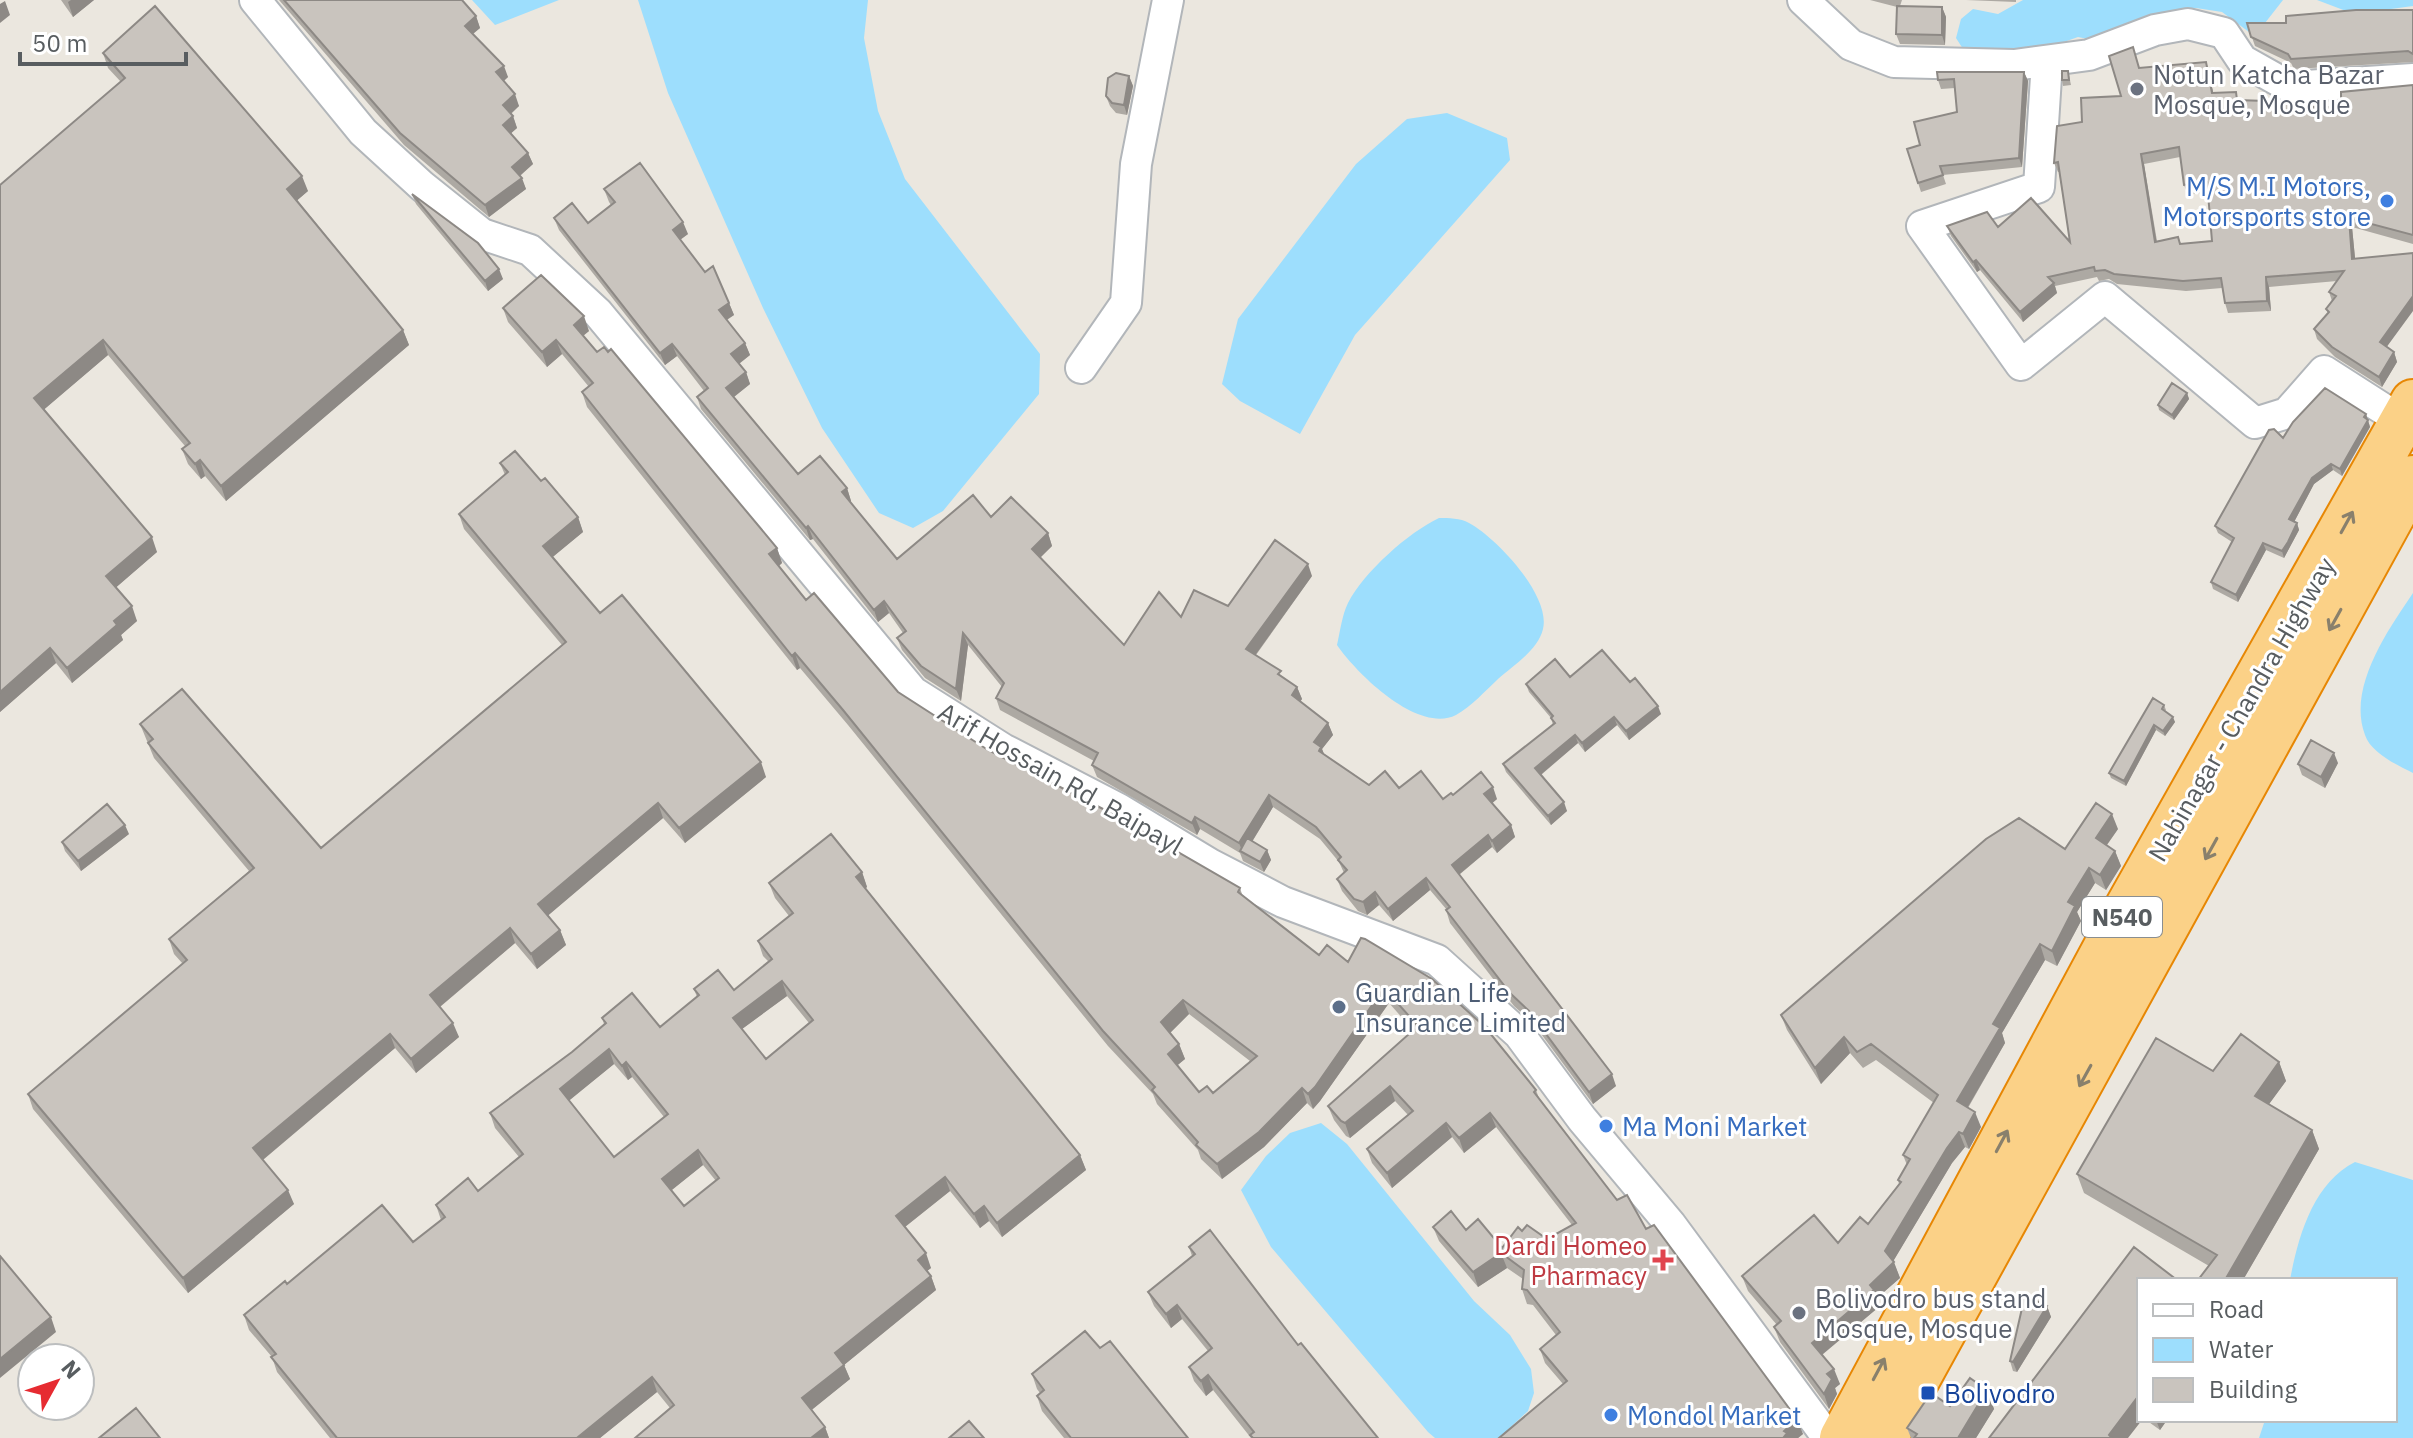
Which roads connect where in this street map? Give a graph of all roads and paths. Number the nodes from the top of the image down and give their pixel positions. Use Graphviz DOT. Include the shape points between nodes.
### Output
graph roads {
  1 [pos="255,0"];
  2 [pos="1168,0"];
  3 [pos="1803,0"];
  4 [pos="2047,61"];
  5 [pos="2413,79"];
  6 [pos="1081,368"];
  7 [pos="2408,412"];
  8 [pos="2413,478"];
  9 [pos="1828,1438"];
  10 [pos="1842,1438"];
  11 [pos="1885,1438"];
  1 -- 9 [label="street, Arif Hossain Rd, Baipayl" via="363,132 422,186 482,234 530,250 598,313 913,692 1003,749 1283,902 1437,960 1519,1034 1671,1225"];
  2 -- 6 [label="street" via="1136,164 1126,303"];
  3 -- 4 [label="street" via="1851,45 1894,62"];
  4 -- 5 [label="street" via="2089,55 2155,30 2188,24 2224,33 2242,60 2290,87"];
  4 -- 7 [label="street" via="2039,187 1922,226 2021,365 2105,297 2255,423 2287,413 2324,371"];
  10 -- 7 [label="highway, Nabinagar - Chandra Highway / N540, one-way" via="2128,906"];
  8 -- 11 [label="highway, Nabinagar - Chandra Highway / N540, one-way"];
}
